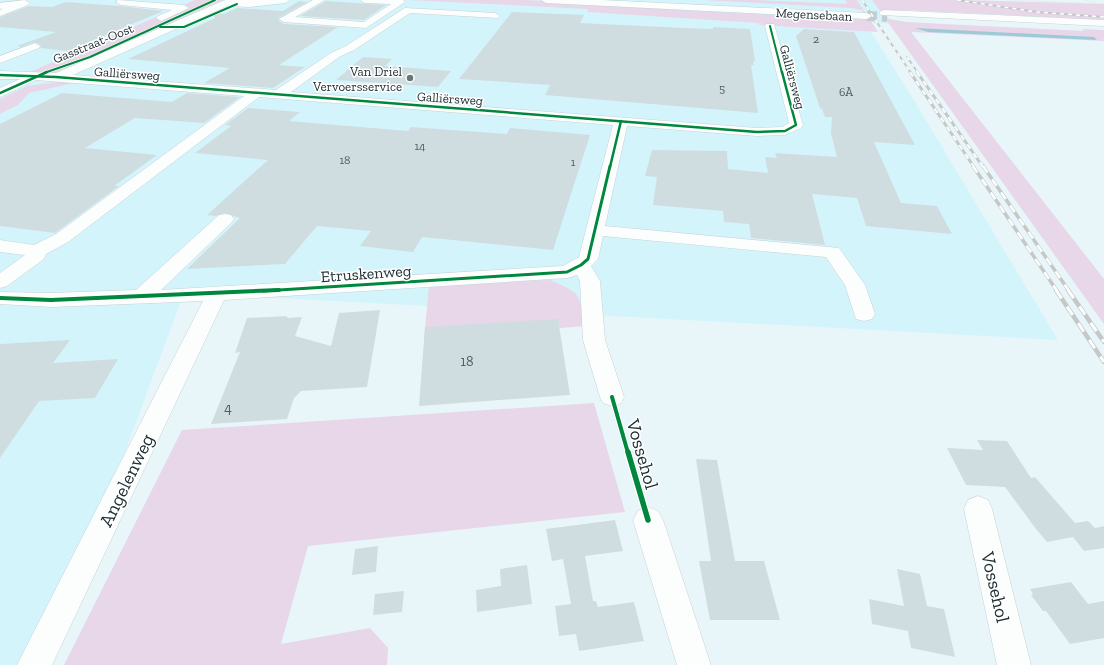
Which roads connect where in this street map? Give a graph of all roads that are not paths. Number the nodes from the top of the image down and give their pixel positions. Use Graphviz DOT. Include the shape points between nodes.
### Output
graph roads {
  1 [pos="285,0"];
  2 [pos="308,0"];
  3 [pos="319,0"];
  4 [pos="365,0"];
  5 [pos="546,0"];
  6 [pos="637,0"];
  7 [pos="230,1"];
  8 [pos="121,2"];
  9 [pos="175,3"];
  10 [pos="0,6"];
  11 [pos="0,13"];
  12 [pos="495,16"];
  13 [pos="1104,24"];
  14 [pos="770,26"];
  15 [pos="1104,28"];
  16 [pos="35,46"];
  17 [pos="113,53"];
  18 [pos="0,60"];
  19 [pos="0,75"];
  20 [pos="36,77"];
  21 [pos="56,78"];
  22 [pos="0,93"];
  23 [pos="256,93"];
  24 [pos="278,95"];
  25 [pos="621,121"];
  26 [pos="225,219"];
  27 [pos="595,230"];
  28 [pos="0,246"];
  29 [pos="37,251"];
  30 [pos="581,266"];
  31 [pos="0,282"];
  32 [pos="217,294"];
  33 [pos="140,297"];
  34 [pos="0,298"];
  35 [pos="864,314"];
  36 [pos="612,397"];
  37 [pos="978,509"];
  38 [pos="648,520"];
  39 [pos="34,665"];
  40 [pos="694,665"];
  41 [pos="1014,665"];
  1 -- 7 [label="street" via="250,4"];
  2 -- 3 [label="street"];
  3 -- 4 [label="street" via="284,19 366,25 400,2"];
  5 -- 6 [label="street, Megensebaan" via="865,14"];
  7 -- 17 [label="street, Gasstraat-Oost"];
  8 -- 9 [label="street"];
  9 -- 17 [label="street" via="184,8 94,48 95,51"];
  10 -- 11 [label="street" via="25,3"];
  12 -- 24 [label="street" via="408,10 335,55"];
  13 -- 15 [label="street" via="886,15"];
  14 -- 25 [label="street, Galliërsweg" via="796,125 785,131 757,132"];
  16 -- 18 [label="street"];
  17 -- 21 [label="street, Gasstraat-Oost"];
  19 -- 20 [label="street, Galliërsweg"];
  20 -- 21 [label="street, Galliërsweg"];
  20 -- 22 [label="street"];
  21 -- 23 [label="street, Galliërsweg"];
  23 -- 24 [label="street, Galliërsweg"];
  23 -- 29 [label="street" via="62,238"];
  24 -- 25 [label="street, Galliërsweg"];
  25 -- 27 [label="street"];
  26 -- 33 [label="street"];
  27 -- 30 [label="street" via="588,259"];
  27 -- 35 [label="street" via="832,252 855,285"];
  28 -- 29 [label="street"];
  29 -- 31 [label="street" via="37,255 27,264"];
  30 -- 32 [label="street, Etruskenweg" via="567,272"];
  30 -- 36 [label="street" via="590,281 594,340"];
  32 -- 33 [label="street, Etruskenweg"];
  32 -- 39 [label="street, Angelenweg"];
  33 -- 34 [label="street, Etruskenweg" via="51,300"];
  37 -- 41 [label="street, Vossehol"];
  38 -- 40 [label="street"];
}
